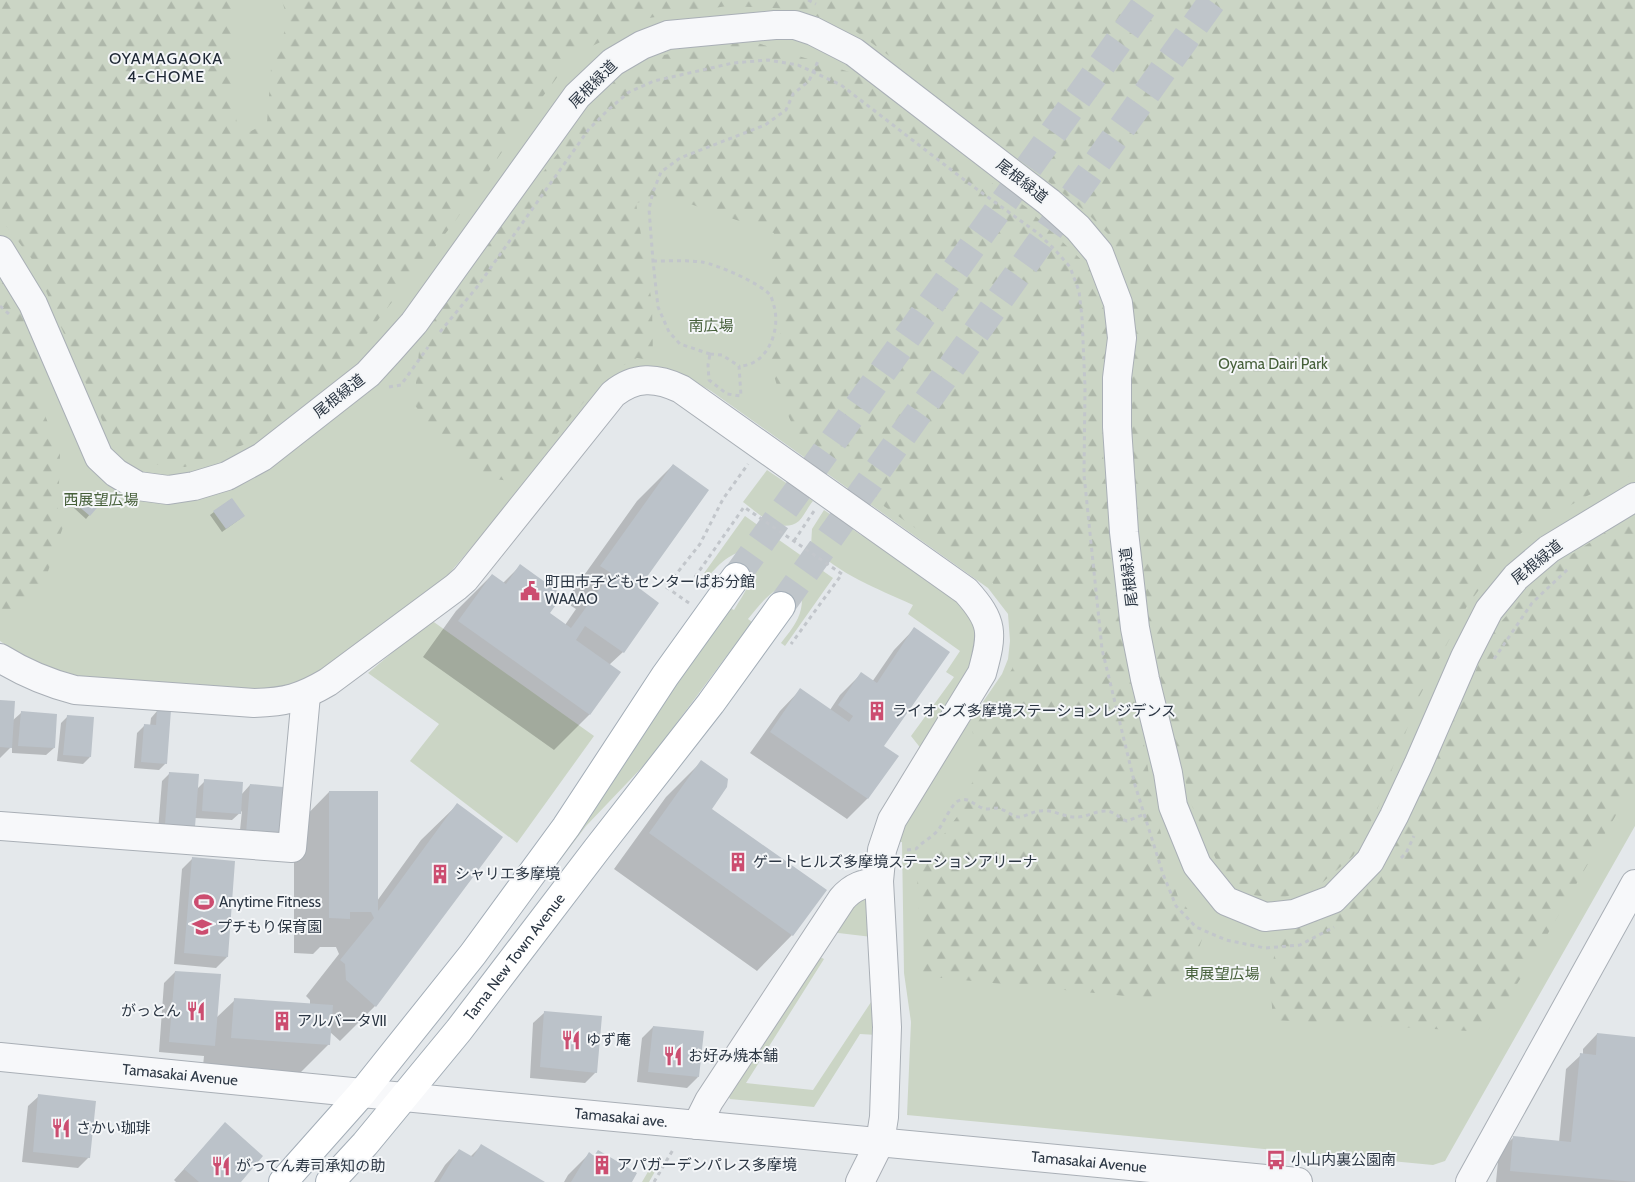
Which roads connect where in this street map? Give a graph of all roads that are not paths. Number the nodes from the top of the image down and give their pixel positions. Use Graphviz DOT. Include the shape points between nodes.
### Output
graph roads {
  1 [pos="0,250"];
  2 [pos="1635,497"];
  3 [pos="736,577"];
  4 [pos="781,606"];
  5 [pos="0,658"];
  6 [pos="306,695"];
  7 [pos="0,826"];
  8 [pos="879,881"];
  9 [pos="1635,884"];
  10 [pos="0,1057"];
  11 [pos="362,1093"];
  12 [pos="404,1097"];
  13 [pos="697,1125"];
  14 [pos="880,1142"];
  15 [pos="283,1182"];
  16 [pos="330,1182"];
  17 [pos="860,1182"];
  18 [pos="1298,1182"];
  19 [pos="1470,1182"];
  1 -- 2 [label="street, 尾根緑道" via="33,304 98,457 138,486 168,490 194,486 227,476 262,457 368,374 414,322 577,96 613,62 642,44 668,35 795,25 833,40 854,52 1049,202 1078,228 1099,253 1118,303 1122,338 1117,378 1117,427 1135,628 1174,806 1197,865 1226,901 1265,917 1294,914 1333,899 1370,861 1489,610 1516,576 1549,549"];
  3 -- 11 [label="main road" via="665,676 566,827 473,954"];
  4 -- 12 [label="main road, Tama New Town Avenue" via="712,703"];
  5 -- 6 [label="street" via="36,677 76,690 254,703 280,702"];
  6 -- 7 [label="street" via="292,848"];
  6 -- 8 [label="street" via="456,587 622,387 646,380 667,382 966,591 980,607 988,624 988,648 982,673 892,820 882,850"];
  8 -- 13 [label="street" via="856,886 842,899 709,1100"];
  8 -- 14 [label="street" via="887,1027"];
  9 -- 19 [label="street"];
  10 -- 11 [label="street, Tamasakai Avenue"];
  11 -- 12 [label="street, Tamasakai ave."];
  11 -- 15 [label="main road"];
  12 -- 13 [label="street, Tamasakai ave."];
  12 -- 16 [label="main road, Tama New Town Avenue"];
  13 -- 14 [label="street, Tamasakai ave."];
  14 -- 17 [label="street"];
  14 -- 18 [label="street, Tamasakai Avenue"];
}
